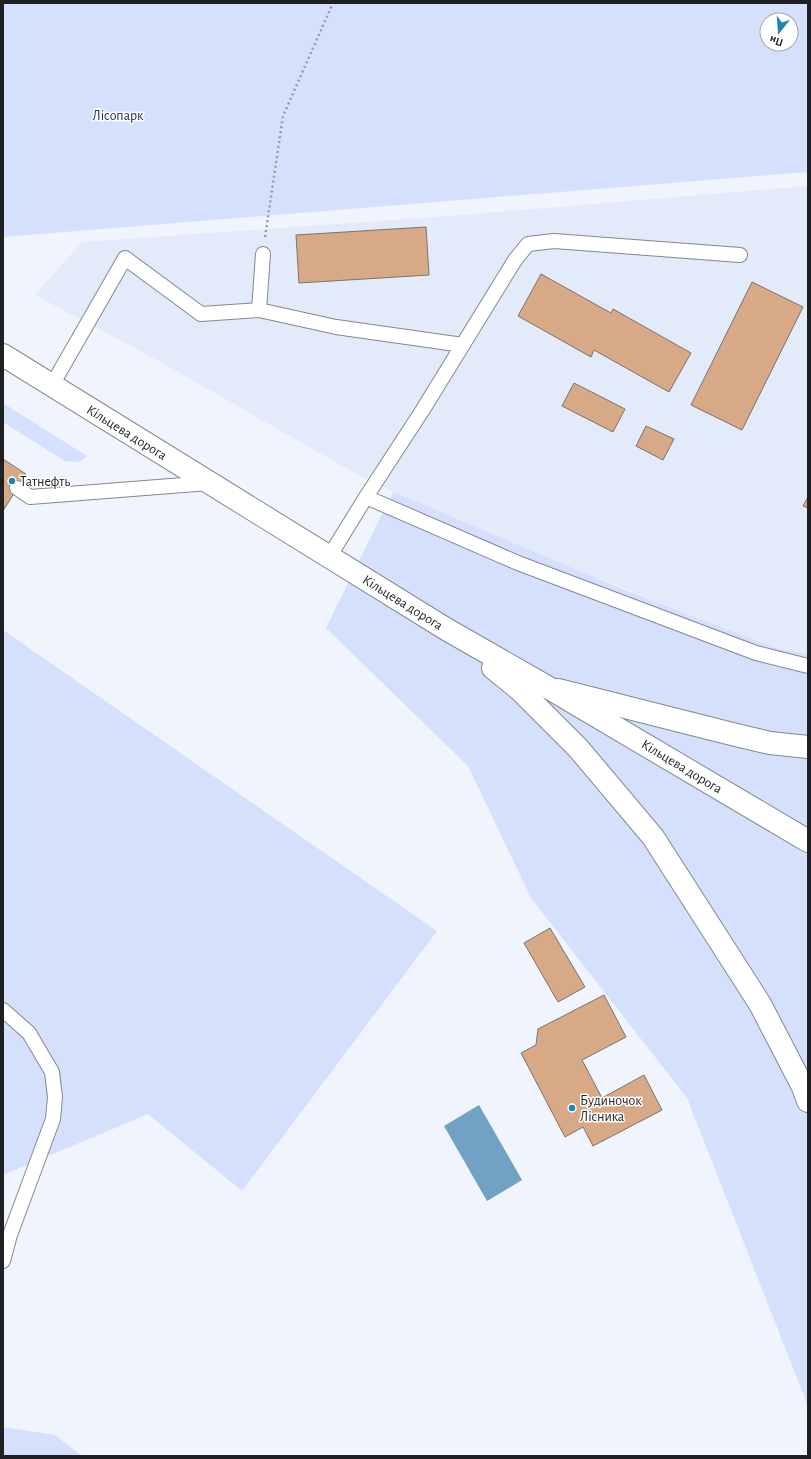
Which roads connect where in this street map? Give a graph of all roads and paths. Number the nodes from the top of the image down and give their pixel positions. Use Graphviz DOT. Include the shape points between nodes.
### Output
graph roads {
  1 [pos="333,3"];
  2 [pos="263,254"];
  3 [pos="740,255"];
  4 [pos="259,310"];
  5 [pos="463,345"];
  6 [pos="3,355"];
  7 [pos="52,385"];
  8 [pos="211,483"];
  9 [pos="17,488"];
  10 [pos="366,497"];
  11 [pos="329,557"];
  12 [pos="446,629"];
  13 [pos="808,666"];
  14 [pos="549,688"];
  15 [pos="808,747"];
  16 [pos="808,841"];
  17 [pos="3,1010"];
  18 [pos="808,1101"];
  19 [pos="3,1261"];
  1 -- 2 [label="path" via="283,116"];
  2 -- 4 [label="lane"];
  3 -- 5 [label="lane" via="554,241 528,244 515,260"];
  4 -- 5 [label="lane" via="336,327"];
  4 -- 7 [label="lane" via="201,314 124,258"];
  5 -- 10 [label="lane"];
  6 -- 7 [label="main road, Кільцева дорога"];
  7 -- 8 [label="main road, Кільцева дорога"];
  8 -- 9 [label="lane" via="30,497"];
  8 -- 11 [label="main road, Кільцева дорога"];
  10 -- 11 [label="lane"];
  10 -- 13 [label="lane" via="533,568 756,653"];
  11 -- 12 [label="main road, Кільцева дорога"];
  12 -- 14 [label="main road, Кільцева дорога"];
  12 -- 18 [label="main road" via="520,690 578,748 653,837 760,1004"];
  14 -- 15 [label="main road" via="770,743"];
  14 -- 16 [label="main road, Кільцева дорога"];
  17 -- 19 [label="lane" via="28,1034 52,1072 55,1097 53,1120 10,1235"];
}
